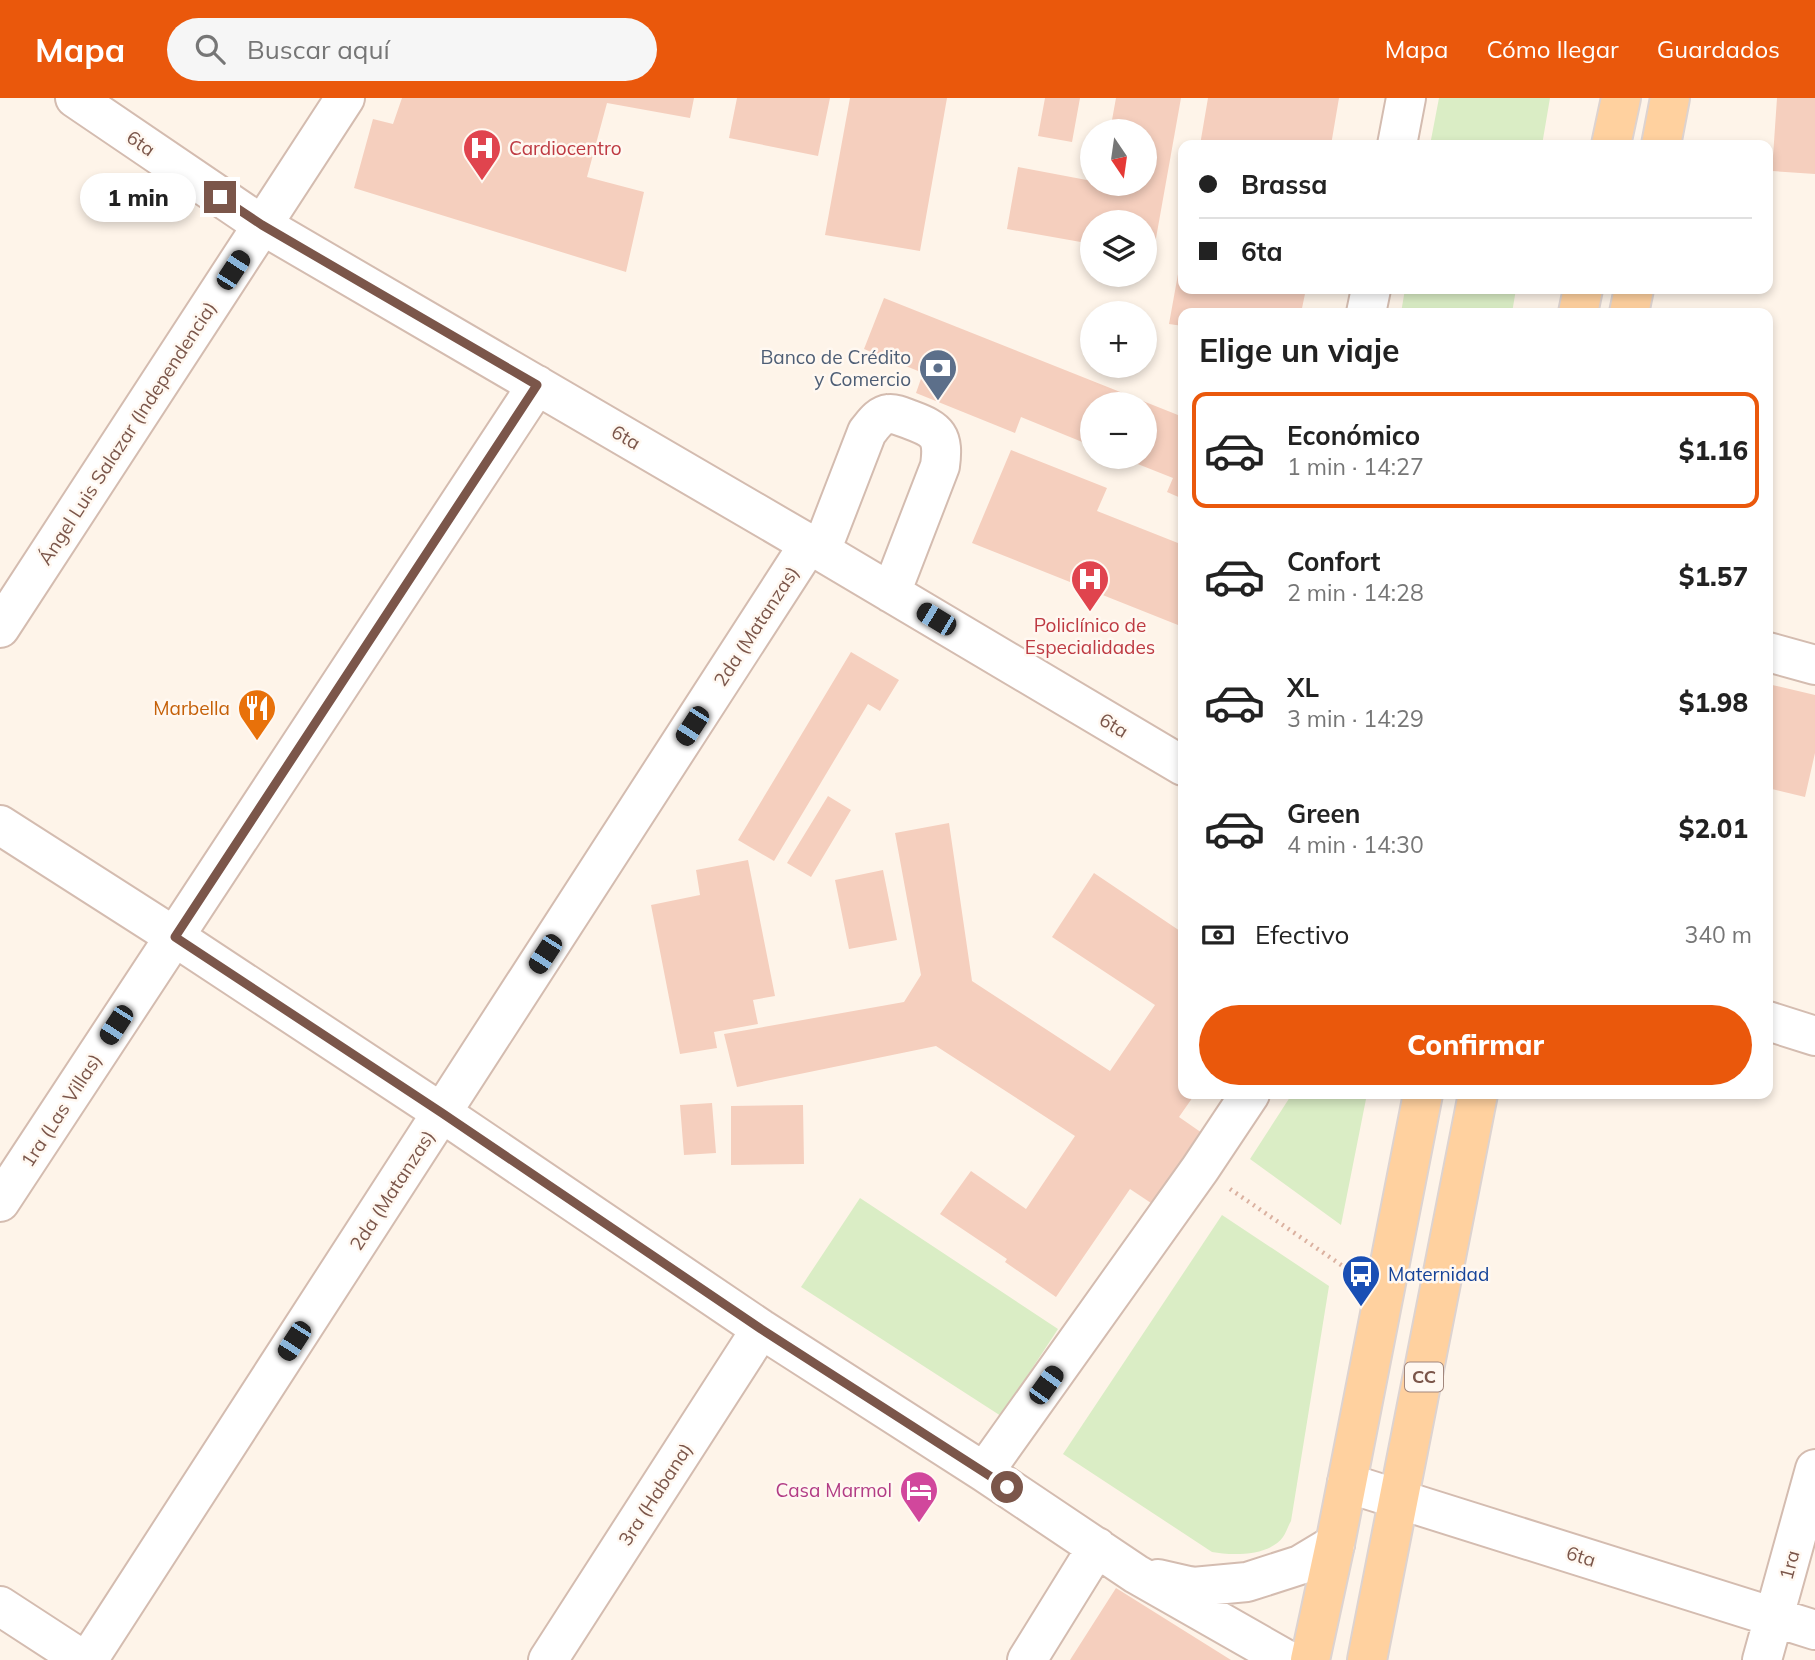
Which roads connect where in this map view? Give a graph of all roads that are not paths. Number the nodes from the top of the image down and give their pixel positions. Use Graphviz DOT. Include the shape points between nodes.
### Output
graph roads {
  1 [pos="75,98"];
  2 [pos="345,98"];
  3 [pos="1406,98"];
  4 [pos="1620,98"];
  5 [pos="1670,98"];
  6 [pos="1398,140"];
  7 [pos="1612,140"];
  8 [pos="1662,140"];
  9 [pos="262,225"];
  10 [pos="537,385"];
  11 [pos="815,548"];
  12 [pos="891,593"];
  13 [pos="0,628"];
  14 [pos="1773,653"];
  15 [pos="1815,665"];
  16 [pos="1178,763"];
  17 [pos="0,825"];
  18 [pos="175,937"];
  19 [pos="1773,1023"];
  20 [pos="1815,1036"];
  21 [pos="1247,1099"];
  22 [pos="1422,1099"];
  23 [pos="1477,1099"];
  24 [pos="442,1113"];
  25 [pos="0,1202"];
  26 [pos="761,1329"];
  27 [pos="1815,1469"];
  28 [pos="984,1472"];
  29 [pos="1347,1483"];
  30 [pos="1400,1500"];
  31 [pos="1335,1544"];
  32 [pos="1097,1547"];
  33 [pos="1136,1574"];
  34 [pos="0,1606"];
  35 [pos="1774,1617"];
  36 [pos="1815,1630"];
  37 [pos="85,1660"];
  38 [pos="548,1660"];
  39 [pos="1027,1660"];
  40 [pos="1287,1660"];
  41 [pos="1310,1660"];
  42 [pos="1367,1660"];
  43 [pos="1762,1660"];
  1 -- 9 [label="street, 6ta"];
  2 -- 9 [label="street, Ángel Luis Salazar (Independencia)"];
  3 -- 6 [label="street"];
  4 -- 7 [label="main road"];
  5 -- 8 [label="main road"];
  9 -- 10 [label="street, 6ta"];
  9 -- 13 [label="street, Ángel Luis Salazar (Independencia)"];
  10 -- 11 [label="street, 6ta"];
  10 -- 18 [label="street, 1ra (Las Villas)"];
  11 -- 12 [label="street, 6ta"];
  11 -- 12 [label="street, 2da (Matanzas)" via="867,432 877,420 889,414 929,427 942,448 940,466"];
  11 -- 24 [label="street, 2da (Matanzas)"];
  12 -- 16 [label="street, 6ta"];
  14 -- 15 [label="street"];
  17 -- 18 [label="street"];
  18 -- 24 [label="street"];
  18 -- 25 [label="street, 1ra (Las Villas)"];
  19 -- 20 [label="street"];
  21 -- 28 [label="street"];
  22 -- 29 [label="main road"];
  23 -- 30 [label="main road, CC"];
  24 -- 26 [label="street"];
  24 -- 37 [label="street, 2da (Matanzas)"];
  26 -- 28 [label="street"];
  26 -- 38 [label="street, 3ra (Habana)"];
  27 -- 35 [label="street, 1ra"];
  28 -- 32 [label="street"];
  29 -- 30 [label="street, 6ta"];
  29 -- 31 [label="main road"];
  30 -- 35 [label="street, 6ta"];
  30 -- 42 [label="main road, CC"];
  31 -- 33 [label="street" via="1300,1564 1247,1582 1193,1587"];
  31 -- 41 [label="main road"];
  32 -- 33 [label="street"];
  32 -- 39 [label="street"];
  33 -- 40 [label="street"];
  34 -- 37 [label="street"];
  35 -- 36 [label="street, 6ta"];
  35 -- 43 [label="street, 1ra"];
}
